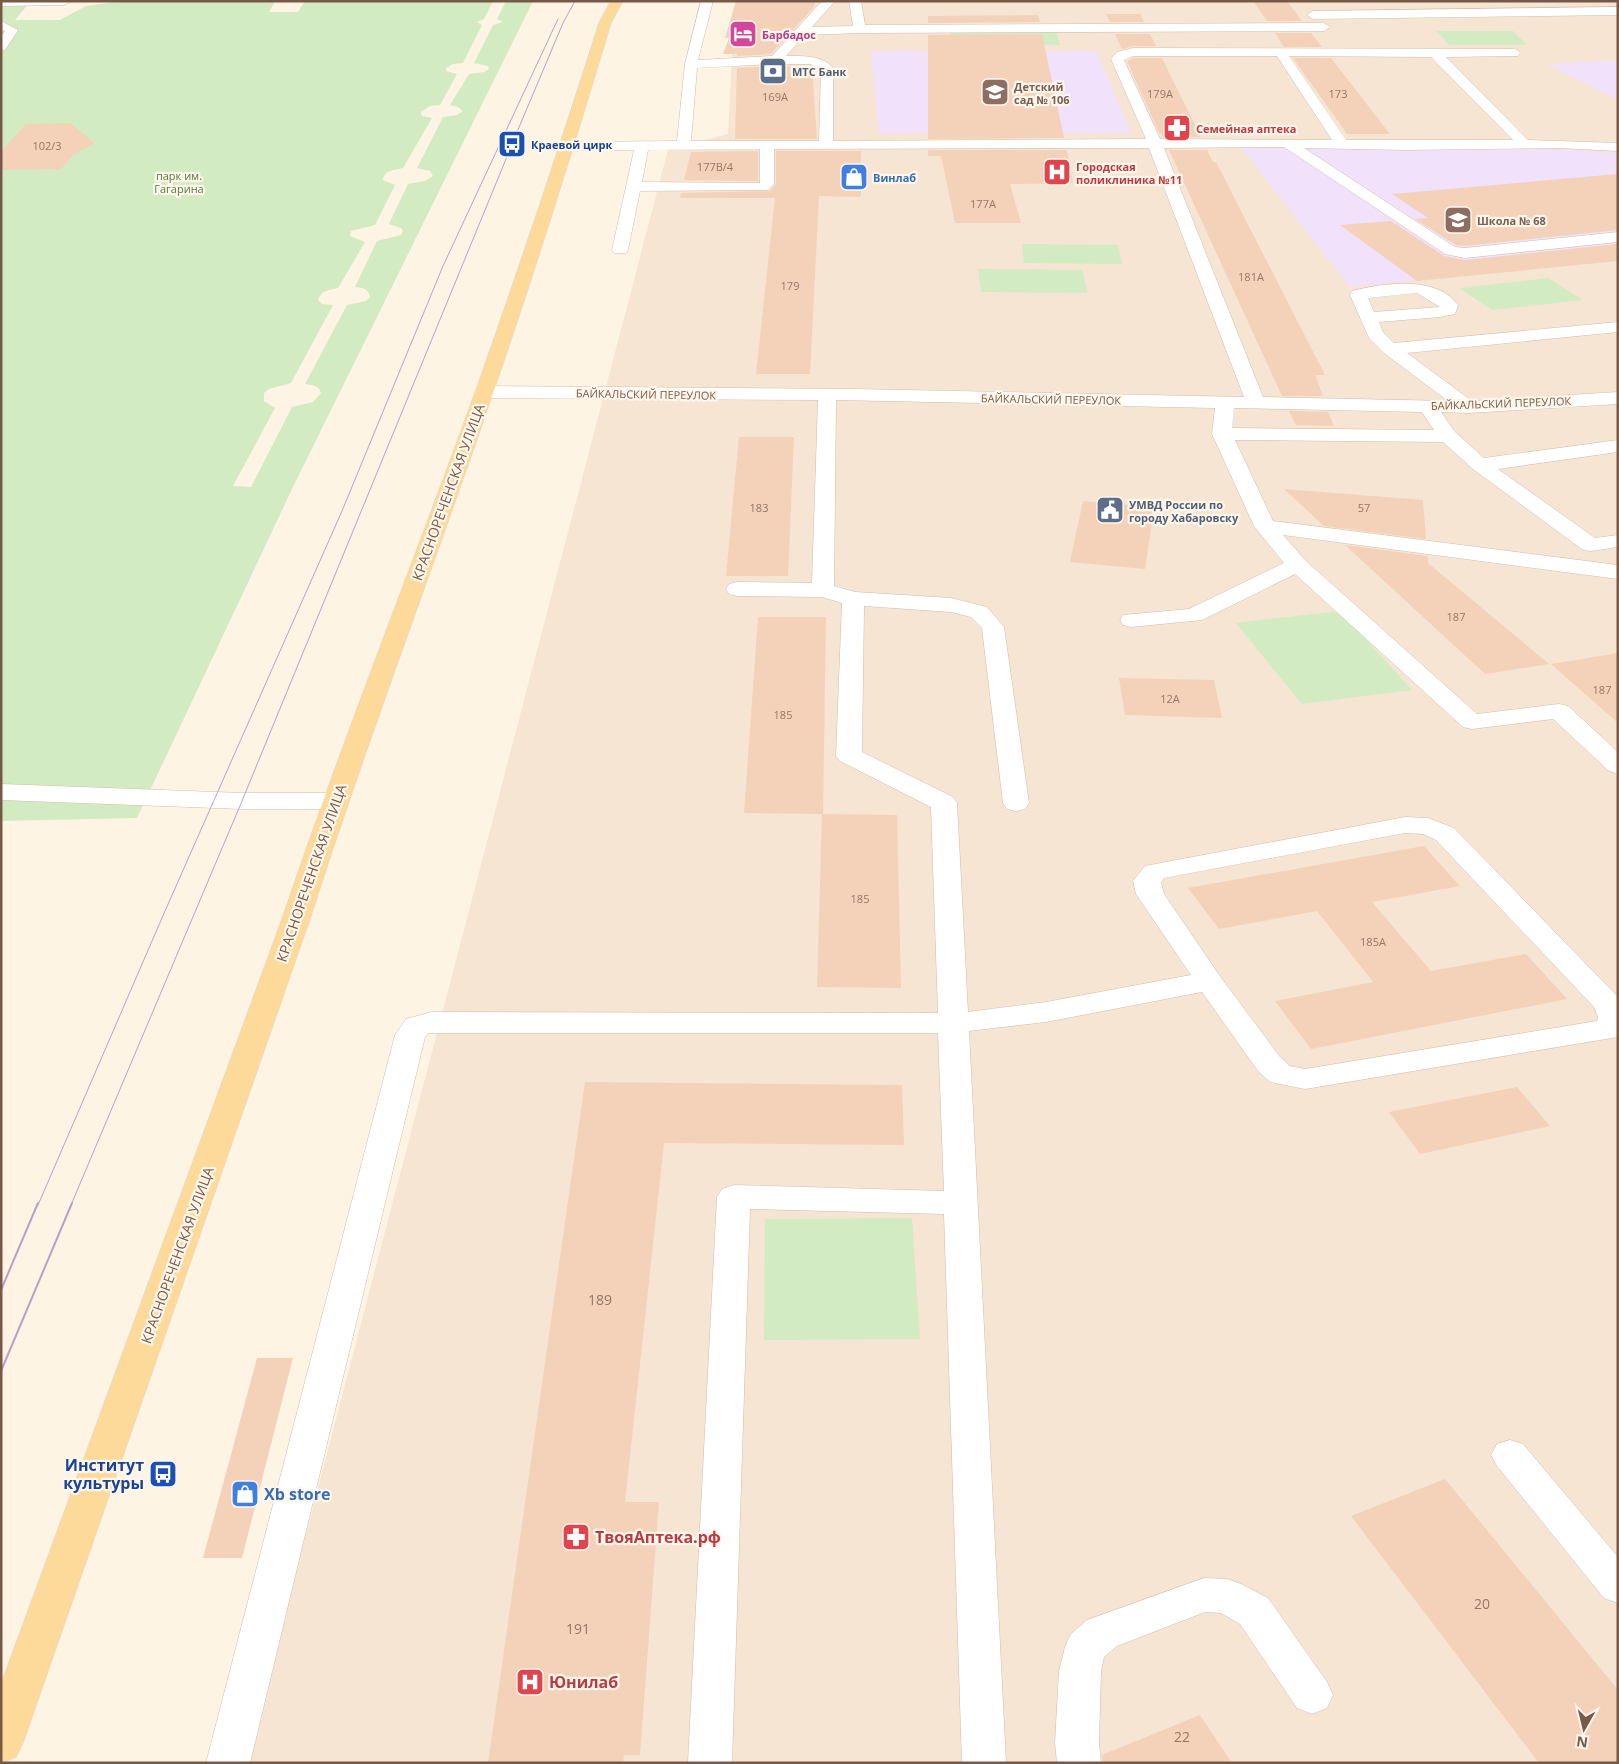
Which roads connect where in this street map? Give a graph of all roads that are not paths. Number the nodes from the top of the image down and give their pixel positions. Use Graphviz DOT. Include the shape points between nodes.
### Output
graph roads {
  1 [pos="617,1"];
  2 [pos="707,1"];
  3 [pos="830,1"];
  4 [pos="856,1"];
  5 [pos="64,2"];
  6 [pos="1,4"];
  7 [pos="1618,12"];
  8 [pos="1313,15"];
  9 [pos="1,25"];
  10 [pos="1324,27"];
  11 [pos="860,29"];
  12 [pos="804,31"];
  13 [pos="1,47"];
  14 [pos="1281,53"];
  15 [pos="1435,53"];
  16 [pos="1514,53"];
  17 [pos="776,60"];
  18 [pos="691,64"];
  19 [pos="1287,143"];
  20 [pos="767,144"];
  21 [pos="826,144"];
  22 [pos="1155,144"];
  23 [pos="1524,144"];
  24 [pos="642,145"];
  25 [pos="684,145"];
  26 [pos="1342,145"];
  27 [pos="566,146"];
  28 [pos="1618,147"];
  29 [pos="634,186"];
  30 [pos="1618,237"];
  31 [pos="620,250"];
  32 [pos="1369,318"];
  33 [pos="1618,327"];
  34 [pos="1390,349"];
  35 [pos="484,392"];
  36 [pos="827,395"];
  37 [pos="1618,398"];
  38 [pos="1225,402"];
  39 [pos="1255,402"];
  40 [pos="1427,406"];
  41 [pos="1468,407"];
  42 [pos="1222,434"];
  43 [pos="1448,436"];
  44 [pos="1618,446"];
  45 [pos="1480,465"];
  46 [pos="1265,526"];
  47 [pos="1618,541"];
  48 [pos="1591,544"];
  49 [pos="1538,552"];
  50 [pos="1297,565"];
  51 [pos="1618,572"];
  52 [pos="737,589"];
  53 [pos="823,590"];
  54 [pos="853,599"];
  55 [pos="1131,620"];
  56 [pos="1618,766"];
  57 [pos="1,792"];
  58 [pos="335,801"];
  59 [pos="1016,803"];
  60 [pos="1209,981"];
  61 [pos="955,1023"];
  62 [pos="962,1203"];
  63 [pos="1510,1455"];
  64 [pos="1618,1586"];
  65 [pos="1312,1695"];
  66 [pos="1,1743"];
  67 [pos="228,1763"];
  68 [pos="710,1763"];
  69 [pos="984,1763"];
  70 [pos="1079,1763"];
  1 -- 27 [label="main road, КРАСНОРЕЧЕНСКАЯ УЛИЦА" via="605,23"];
  2 -- 18 [label="street"];
  3 -- 12 [label="street"];
  4 -- 11 [label="street"];
  5 -- 6 [label="street"];
  7 -- 8 [label="street"];
  9 -- 13 [label="street" via="12,30"];
  10 -- 11 [label="street"];
  11 -- 12 [label="street"];
  12 -- 17 [label="street"];
  14 -- 15 [label="street"];
  14 -- 22 [label="street" via="1120,54 1117,59"];
  14 -- 26 [label="street"];
  15 -- 16 [label="street"];
  15 -- 23 [label="street"];
  17 -- 18 [label="street"];
  17 -- 21 [label="street" via="809,61 824,64 827,68"];
  18 -- 25 [label="street"];
  19 -- 22 [label="street"];
  19 -- 26 [label="street"];
  19 -- 30 [label="street" via="1451,252"];
  20 -- 21 [label="street"];
  20 -- 25 [label="street"];
  20 -- 29 [label="street" via="767,184 763,187"];
  21 -- 22 [label="street"];
  22 -- 39 [label="street"];
  23 -- 26 [label="street"];
  23 -- 28 [label="street"];
  24 -- 25 [label="street"];
  24 -- 27 [label="street"];
  24 -- 29 [label="street"];
  27 -- 35 [label="main road, КРАСНОРЕЧЕНСКАЯ УЛИЦА"];
  29 -- 31 [label="street"];
  32 -- 34 [label="street" via="1376,334"];
  33 -- 34 [label="street"];
  34 -- 41 [label="street"];
  35 -- 36 [label="street, БАЙКАЛЬСКИЙ ПЕРЕУЛОК"];
  35 -- 58 [label="main road, КРАСНОРЕЧЕНСКАЯ УЛИЦА"];
  36 -- 38 [label="street, БАЙКАЛЬСКИЙ ПЕРЕУЛОК"];
  36 -- 53 [label="street"];
  37 -- 41 [label="street, БАЙКАЛЬСКИЙ ПЕРЕУЛОК"];
  38 -- 39 [label="street, БАЙКАЛЬСКИЙ ПЕРЕУЛОК"];
  38 -- 42 [label="street"];
  39 -- 40 [label="street, БАЙКАЛЬСКИЙ ПЕРЕУЛОК"];
  40 -- 41 [label="street, БАЙКАЛЬСКИЙ ПЕРЕУЛОК"];
  40 -- 43 [label="street"];
  42 -- 43 [label="street"];
  42 -- 46 [label="street"];
  43 -- 45 [label="street"];
  44 -- 45 [label="street"];
  45 -- 48 [label="street"];
  46 -- 50 [label="street"];
  46 -- 51 [label="street"];
  47 -- 48 [label="street"];
  48 -- 49 [label="street"];
  50 -- 55 [label="street" via="1194,615"];
  50 -- 56 [label="street" via="1472,722 1558,711"];
  52 -- 53 [label="street"];
  53 -- 54 [label="street"];
  54 -- 59 [label="street" via="950,605 979,612 993,627"];
  54 -- 61 [label="street" via="849,756 944,803"];
  57 -- 58 [label="street" via="242,801"];
  58 -- 66 [label="main road, КРАСНОРЕЧЕНСКАЯ УЛИЦА" via="296,919"];
  60 -- 60 [label="street" via="1269,1064 1281,1075 1304,1079 1611,1029 1613,1017 1607,1003 1445,834 1428,826 1406,825 1155,872 1147,882 1150,894"];
  60 -- 61 [label="street" via="1046,1012"];
  61 -- 62 [label="street"];
  61 -- 67 [label="street" via="432,1022 417,1026 410,1035"];
  62 -- 68 [label="street" via="734,1196"];
  62 -- 69 [label="street"];
  63 -- 64 [label="street"];
  65 -- 70 [label="street" via="1254,1611 1227,1596 1204,1595 1102,1633 1086,1647 1080,1671"];
}
